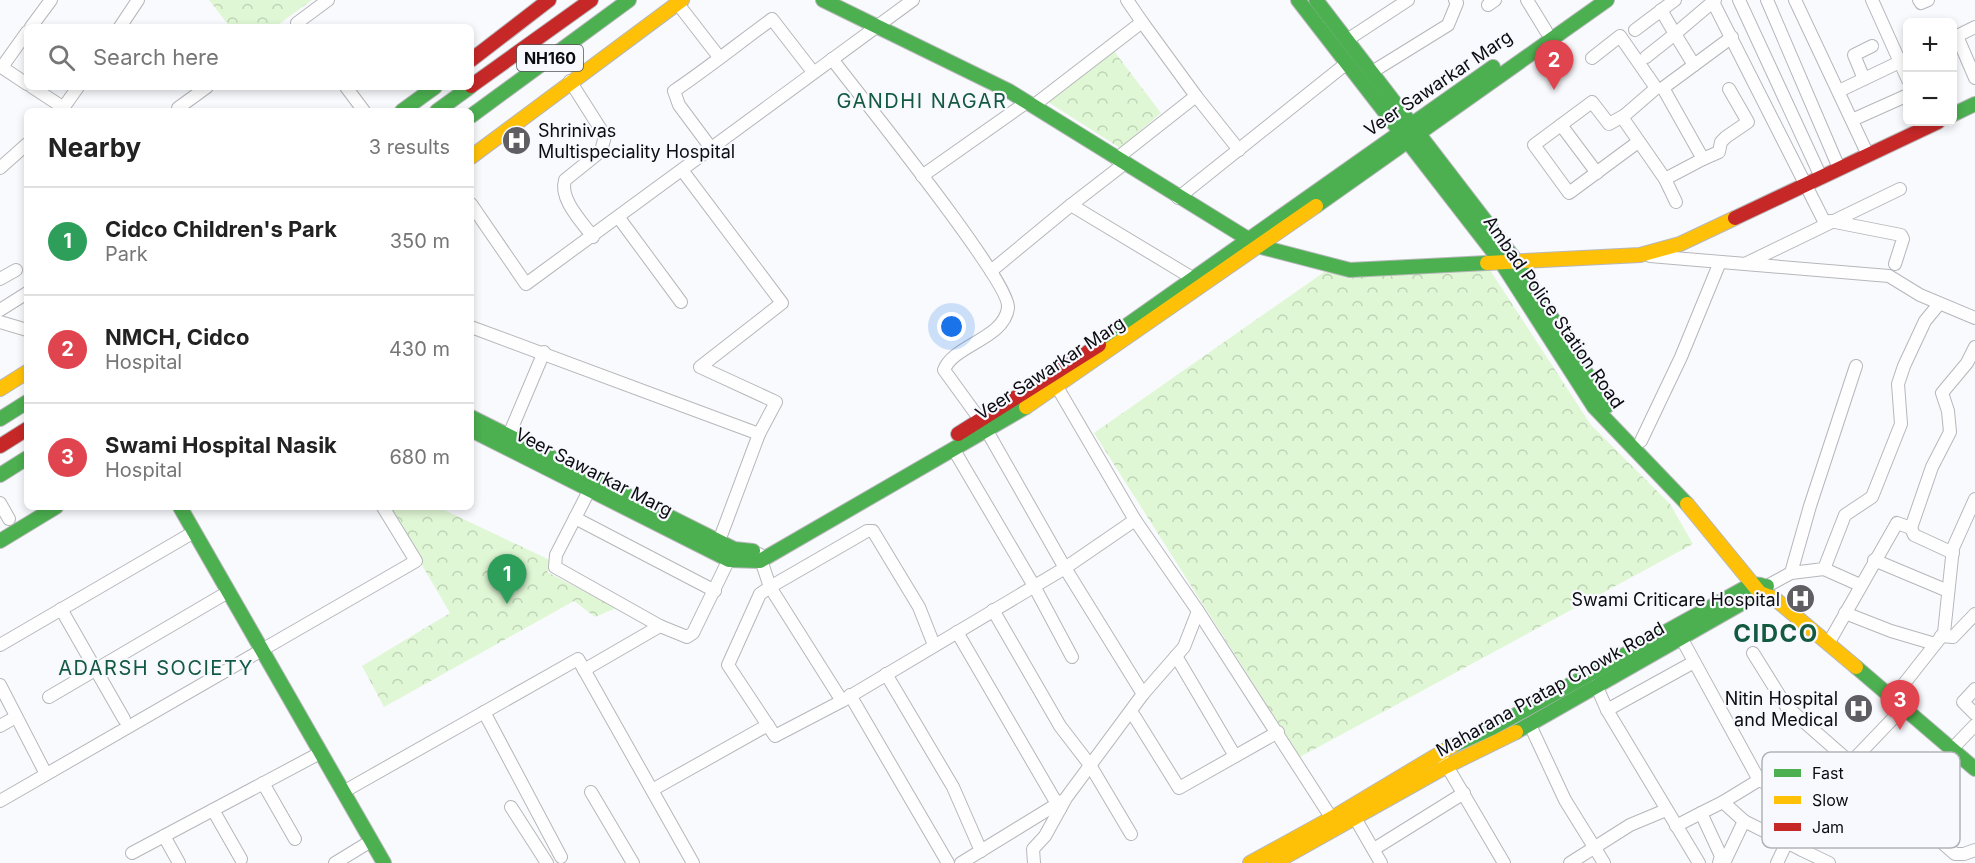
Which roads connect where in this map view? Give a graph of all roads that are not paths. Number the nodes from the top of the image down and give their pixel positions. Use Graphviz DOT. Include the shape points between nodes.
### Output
graph roads {
  1 [pos="51,0"];
  2 [pos="138,0"];
  3 [pos="328,0"];
  4 [pos="549,0"];
  5 [pos="591,0"];
  6 [pos="629,0"];
  7 [pos="823,0"];
  8 [pos="913,0"];
  9 [pos="1127,0"];
  10 [pos="1298,0"];
  11 [pos="1316,0"];
  12 [pos="1408,0"];
  13 [pos="1455,0"];
  14 [pos="1527,0"];
  15 [pos="1590,0"];
  16 [pos="1607,0"];
  17 [pos="1675,0"];
  18 [pos="1739,0"];
  19 [pos="1767,0"];
  20 [pos="1795,0"];
  21 [pos="1872,0"];
  22 [pos="1919,0"];
  23 [pos="1928,0"];
  24 [pos="1714,1"];
  25 [pos="680,2"];
  26 [pos="1661,10"];
  27 [pos="1142,22"];
  28 [pos="33,24"];
  29 [pos="122,24"];
  30 [pos="298,24"];
  31 [pos="876,26"];
  32 [pos="1975,27"];
  33 [pos="1635,30"];
  34 [pos="1546,31"];
  35 [pos="1675,34"];
  36 [pos="24,36"];
  37 [pos="1957,36"];
  38 [pos="1732,38"];
  39 [pos="1347,40"];
  40 [pos="1957,41"];
  41 [pos="1872,45"];
  42 [pos="719,57"];
  43 [pos="1646,57"];
  44 [pos="474,58"];
  45 [pos="1592,58"];
  46 [pos="1903,58"];
  47 [pos="832,59"];
  48 [pos="1903,60"];
  49 [pos="1511,62"];
  50 [pos="1347,63"];
  51 [pos="1694,65"];
  52 [pos="1,66"];
  53 [pos="813,72"];
  54 [pos="1372,72"];
  55 [pos="1975,78"];
  56 [pos="1864,79"];
  57 [pos="570,81"];
  58 [pos="24,82"];
  59 [pos="474,85"];
  60 [pos="1729,89"];
  61 [pos="36,90"];
  62 [pos="76,90"];
  63 [pos="203,90"];
  64 [pos="348,90"];
  65 [pos="431,90"];
  66 [pos="467,90"];
  67 [pos="1839,91"];
  68 [pos="1197,96"];
  69 [pos="1903,97"];
  70 [pos="1030,104"];
  71 [pos="1975,104"];
  72 [pos="59,108"];
  73 [pos="63,108"];
  74 [pos="178,108"];
  75 [pos="362,108"];
  76 [pos="406,108"];
  77 [pos="441,108"];
  78 [pos="1957,113"];
  79 [pos="474,114"];
  80 [pos="1625,115"];
  81 [pos="1852,120"];
  82 [pos="1561,125"];
  83 [pos="1925,126"];
  84 [pos="1409,131"];
  85 [pos="1638,142"];
  86 [pos="24,146"];
  87 [pos="711,148"];
  88 [pos="1239,150"];
  89 [pos="474,155"];
  90 [pos="1868,155"];
  91 [pos="1703,159"];
  92 [pos="1120,161"];
  93 [pos="3,162"];
  94 [pos="1839,168"];
  95 [pos="682,170"];
  96 [pos="1597,173"];
  97 [pos="922,176"];
  98 [pos="1821,177"];
  99 [pos="1665,179"];
  100 [pos="1804,185"];
  101 [pos="1900,189"];
  102 [pos="1178,198"];
  103 [pos="1676,202"];
  104 [pos="1071,205"];
  105 [pos="474,208"];
  106 [pos="618,218"];
  107 [pos="1828,222"];
  108 [pos="593,237"];
  109 [pos="1248,241"];
  110 [pos="1261,247"];
  111 [pos="1640,255"];
  112 [pos="1501,262"];
  113 [pos="1517,262"];
  114 [pos="1720,262"];
  115 [pos="1746,264"];
  116 [pos="1895,264"];
  117 [pos="16,270"];
  118 [pos="991,271"];
  119 [pos="0,279"];
  120 [pos="1194,279"];
  121 [pos="24,295"];
  122 [pos="681,302"];
  123 [pos="1939,303"];
  124 [pos="0,310"];
  125 [pos="1975,318"];
  126 [pos="0,322"];
  127 [pos="474,328"];
  128 [pos="24,329"];
  129 [pos="1975,347"];
  130 [pos="544,352"];
  131 [pos="1856,366"];
  132 [pos="24,374"];
  133 [pos="1054,382"];
  134 [pos="0,389"];
  135 [pos="24,404"];
  136 [pos="0,419"];
  137 [pos="474,419"];
  138 [pos="984,426"];
  139 [pos="24,431"];
  140 [pos="474,431"];
  141 [pos="759,434"];
  142 [pos="506,441"];
  143 [pos="1641,441"];
  144 [pos="0,446"];
  145 [pos="954,450"];
  146 [pos="24,460"];
  147 [pos="0,475"];
  148 [pos="593,484"];
  149 [pos="1975,499"];
  150 [pos="0,503"];
  151 [pos="51,510"];
  152 [pos="182,510"];
  153 [pos="385,510"];
  154 [pos="575,518"];
  155 [pos="9,519"];
  156 [pos="1135,520"];
  157 [pos="1911,528"];
  158 [pos="194,532"];
  159 [pos="719,541"];
  160 [pos="0,542"];
  161 [pos="1953,553"];
  162 [pos="732,554"];
  163 [pos="759,555"];
  164 [pos="1874,561"];
  165 [pos="1065,567"];
  166 [pos="1824,569"];
  167 [pos="1791,573"];
  168 [pos="1860,585"];
  169 [pos="1034,586"];
  170 [pos="770,587"];
  171 [pos="1760,588"];
  172 [pos="715,591"];
  173 [pos="1948,591"];
  174 [pos="228,592"];
  175 [pos="62,609"];
  176 [pos="993,610"];
  177 [pos="1198,611"];
  178 [pos="1845,613"];
  179 [pos="1975,614"];
  180 [pos="660,626"];
  181 [pos="957,632"];
  182 [pos="1678,633"];
  183 [pos="1938,640"];
  184 [pos="1828,644"];
  185 [pos="0,645"];
  186 [pos="934,645"];
  187 [pos="262,650"];
  188 [pos="1753,653"];
  189 [pos="1176,656"];
  190 [pos="1072,657"];
  191 [pos="1694,662"];
  192 [pos="96,669"];
  193 [pos="584,670"];
  194 [pos="886,675"];
  195 [pos="0,685"];
  196 [pos="1596,685"];
  197 [pos="1975,689"];
  198 [pos="1143,694"];
  199 [pos="48,697"];
  200 [pos="846,698"];
  201 [pos="1898,704"];
  202 [pos="1607,710"];
  203 [pos="1131,711"];
  204 [pos="484,712"];
  205 [pos="1975,714"];
  206 [pos="16,717"];
  207 [pos="124,719"];
  208 [pos="768,725"];
  209 [pos="1530,725"];
  210 [pos="0,726"];
  211 [pos="1975,726"];
  212 [pos="1278,732"];
  213 [pos="1952,749"];
  214 [pos="1438,752"];
  215 [pos="1838,752"];
  216 [pos="1858,752"];
  217 [pos="1955,752"];
  218 [pos="320,753"];
  219 [pos="1235,756"];
  220 [pos="1960,756"];
  221 [pos="1090,765"];
  222 [pos="1447,766"];
  223 [pos="1975,769"];
  224 [pos="46,774"];
  225 [pos="1759,780"];
  226 [pos="1762,781"];
  227 [pos="263,783"];
  228 [pos="652,790"];
  229 [pos="343,792"];
  230 [pos="591,792"];
  231 [pos="1464,793"];
  232 [pos="0,801"];
  233 [pos="1723,802"];
  234 [pos="1061,804"];
  235 [pos="511,807"];
  236 [pos="213,810"];
  237 [pos="1666,810"];
  238 [pos="1701,813"];
  239 [pos="1356,818"];
  240 [pos="1744,821"];
  241 [pos="1335,824"];
  242 [pos="1676,826"];
  243 [pos="1762,830"];
  244 [pos="1131,834"];
  245 [pos="164,836"];
  246 [pos="295,839"];
  247 [pos="371,841"];
  248 [pos="1594,847"];
  249 [pos="1784,848"];
  250 [pos="1798,848"];
  251 [pos="1948,848"];
  252 [pos="1374,849"];
  253 [pos="1802,850"];
  254 [pos="1975,850"];
  255 [pos="981,851"];
  256 [pos="132,853"];
  257 [pos="241,859"];
  258 [pos="1258,861"];
  259 [pos="556,862"];
  260 [pos="179,863"];
  261 [pos="334,863"];
  262 [pos="384,863"];
  263 [pos="633,863"];
  264 [pos="693,863"];
  265 [pos="948,863"];
  266 [pos="961,863"];
  267 [pos="1034,863"];
  268 [pos="1274,863"];
  269 [pos="1381,863"];
  270 [pos="1504,863"];
  271 [pos="1569,863"];
  272 [pos="1604,863"];
  273 [pos="1699,863"];
  274 [pos="1719,863"];
  275 [pos="1724,863"];
  276 [pos="1777,863"];
  277 [pos="1829,863"];
  1 -- 28 [label="street"];
  2 -- 29 [label="street"];
  3 -- 30 [label="street"];
  4 -- 44 [label="main road"];
  5 -- 59 [label="main road, NH160"];
  6 -- 79 [label="main road, NH160"];
  7 -- 31 [label="main road"];
  8 -- 31 [label="street"];
  9 -- 27 [label="street"];
  10 -- 50 [label="main road, Ambad Police Station Road"];
  11 -- 39 [label="main road, Ambad Police Station Road"];
  12 -- 39 [label="street"];
  13 -- 54 [label="street" via="1448,25"];
  14 -- 34 [label="street"];
  15 -- 34 [label="main road, Veer Sawarkar Marg"];
  16 -- 49 [label="main road, Veer Sawarkar Marg"];
  17 -- 26 [label="street"];
  18 -- 98 [label="street"];
  19 -- 94 [label="street"];
  20 -- 67 [label="street"];
  21 -- 46 [label="street"];
  22 -- 23 [label="street"];
  24 -- 35 [label="street"];
  24 -- 38 [label="street"];
  25 -- 42 [label="street"];
  25 -- 57 [label="main road"];
  26 -- 33 [label="street"];
  26 -- 35 [label="street"];
  27 -- 68 [label="street"];
  27 -- 70 [label="street"];
  31 -- 47 [label="street"];
  31 -- 70 [label="main road"];
  32 -- 37 [label="street"];
  34 -- 49 [label="main road, Veer Sawarkar Marg"];
  35 -- 43 [label="street"];
  35 -- 51 [label="street"];
  36 -- 52 [label="street"];
  38 -- 51 [label="street"];
  38 -- 100 [label="street"];
  39 -- 54 [label="main road, Ambad Police Station Road"];
  40 -- 55 [label="street"];
  41 -- 56 [label="street" via="1854,55"];
  42 -- 53 [label="street" via="772,19"];
  42 -- 87 [label="street" via="674,91"];
  45 -- 80 [label="street" via="1620,36 1654,85 1655,89"];
  47 -- 53 [label="street"];
  47 -- 97 [label="street"];
  48 -- 56 [label="street"];
  49 -- 84 [label="main road, Veer Sawarkar Marg"];
  50 -- 84 [label="main road, Ambad Police Station Road"];
  50 -- 88 [label="street"];
  51 -- 91 [label="street" via="1663,88"];
  52 -- 58 [label="street"];
  53 -- 87 [label="street"];
  54 -- 84 [label="main road, Ambad Police Station Road"];
  56 -- 67 [label="street"];
  57 -- 89 [label="main road"];
  57 -- 108 [label="street" via="605,136 601,151 565,180 563,186 570,205"];
  60 -- 91 [label="street" via="1748,122 1721,142 1719,152"];
  61 -- 72 [label="street"];
  62 -- 73 [label="street"];
  63 -- 74 [label="street"];
  64 -- 75 [label="street"];
  65 -- 76 [label="main road"];
  66 -- 77 [label="main road, NH160"];
  67 -- 81 [label="street"];
  68 -- 88 [label="street"];
  68 -- 92 [label="street"];
  69 -- 81 [label="street"];
  70 -- 92 [label="main road"];
  70 -- 97 [label="street"];
  71 -- 78 [label="main road"];
  80 -- 82 [label="street" via="1609,124 1592,102"];
  80 -- 85 [label="street" via="1624,120"];
  81 -- 90 [label="street"];
  82 -- 96 [label="street"];
  82 -- 96 [label="street" via="1534,145 1569,193"];
  83 -- 90 [label="main road"];
  84 -- 109 [label="main road, Veer Sawarkar Marg"];
  84 -- 110 [label="main road, Veer Sawarkar Marg"];
  84 -- 112 [label="main road, Ambad Police Station Road"];
  84 -- 113 [label="main road, Ambad Police Station Road"];
  85 -- 96 [label="street"];
  85 -- 99 [label="street"];
  86 -- 93 [label="street"];
  87 -- 95 [label="street"];
  88 -- 102 [label="street"];
  90 -- 94 [label="main road"];
  91 -- 99 [label="street"];
  92 -- 102 [label="main road"];
  92 -- 104 [label="street"];
  94 -- 98 [label="main road"];
  95 -- 106 [label="street"];
  95 -- 141 [label="street" via="782,303 700,367 776,402"];
  97 -- 118 [label="street"];
  98 -- 100 [label="main road"];
  99 -- 103 [label="street"];
  100 -- 107 [label="street"];
  100 -- 111 [label="main road" via="1680,244"];
  101 -- 107 [label="street"];
  102 -- 109 [label="main road"];
  104 -- 118 [label="street"];
  104 -- 120 [label="street"];
  105 -- 108 [label="street" via="526,284"];
  106 -- 108 [label="street"];
  106 -- 122 [label="street"];
  107 -- 115 [label="street"];
  107 -- 116 [label="street" via="1901,235"];
  109 -- 110 [label="main road"];
  109 -- 120 [label="main road, Veer Sawarkar Marg"];
  110 -- 112 [label="main road" via="1350,270"];
  110 -- 133 [label="main road, Veer Sawarkar Marg"];
  111 -- 113 [label="main road"];
  111 -- 114 [label="street"];
  112 -- 113 [label="main road"];
  112 -- 171 [label="main road, Ambad Police Station Road" via="1594,407 1673,487"];
  113 -- 143 [label="main road, Ambad Police Station Road" via="1599,395"];
  114 -- 115 [label="street"];
  114 -- 143 [label="street"];
  115 -- 123 [label="street" via="1889,276"];
  117 -- 119 [label="street"];
  118 -- 138 [label="street" via="1008,301 1007,312 995,329 954,358 944,370"];
  120 -- 133 [label="main road, Veer Sawarkar Marg"];
  121 -- 124 [label="street"];
  123 -- 125 [label="street"];
  123 -- 166 [label="street" via="1925,321 1904,366 1898,384 1900,424 1872,496 1845,515"];
  126 -- 128 [label="street"];
  127 -- 130 [label="street"];
  129 -- 157 [label="street" via="1942,393 1950,432 1932,467"];
  130 -- 141 [label="street"];
  130 -- 142 [label="street"];
  131 -- 167 [label="street"];
  132 -- 134 [label="main road"];
  133 -- 138 [label="main road, Veer Sawarkar Marg"];
  133 -- 156 [label="street"];
  135 -- 136 [label="main road"];
  137 -- 142 [label="main road, Veer Sawarkar Marg"];
  138 -- 145 [label="main road, Veer Sawarkar Marg"];
  138 -- 163 [label="main road, Veer Sawarkar Marg"];
  138 -- 165 [label="street"];
  139 -- 144 [label="main road"];
  140 -- 142 [label="main road, Veer Sawarkar Marg"];
  141 -- 159 [label="street"];
  142 -- 148 [label="main road, Veer Sawarkar Marg"];
  143 -- 171 [label="main road, Ambad Police Station Road" via="1676,474"];
  145 -- 163 [label="main road, Veer Sawarkar Marg"];
  145 -- 169 [label="street"];
  146 -- 147 [label="main road"];
  148 -- 154 [label="street"];
  148 -- 159 [label="main road, Veer Sawarkar Marg"];
  148 -- 162 [label="main road, Veer Sawarkar Marg"];
  149 -- 161 [label="street"];
  150 -- 155 [label="street"];
  151 -- 160 [label="main road"];
  152 -- 158 [label="main road"];
  153 -- 187 [label="street" via="416,561"];
  154 -- 172 [label="street"];
  154 -- 180 [label="street" via="556,555 555,567"];
  156 -- 165 [label="street"];
  156 -- 177 [label="street"];
  157 -- 161 [label="street" via="1914,535"];
  157 -- 164 [label="street" via="1897,523"];
  158 -- 174 [label="main road"];
  158 -- 175 [label="street"];
  159 -- 162 [label="main road, Veer Sawarkar Marg"];
  161 -- 173 [label="street"];
  162 -- 163 [label="main road, Veer Sawarkar Marg"];
  162 -- 172 [label="street"];
  163 -- 170 [label="street"];
  164 -- 168 [label="street"];
  164 -- 173 [label="street"];
  165 -- 169 [label="street"];
  165 -- 198 [label="street"];
  166 -- 167 [label="street"];
  166 -- 168 [label="street"];
  167 -- 171 [label="street"];
  168 -- 178 [label="street"];
  169 -- 176 [label="street"];
  169 -- 190 [label="street"];
  170 -- 186 [label="street" via="873,531 919,607"];
  170 -- 200 [label="street"];
  170 -- 208 [label="street" via="759,597 728,665"];
  171 -- 182 [label="main road, Maharana Pratap Chowk Road"];
  171 -- 184 [label="main road, Ambad Police Station Road"];
  172 -- 180 [label="street" via="693,633 687,637"];
  173 -- 183 [label="street"];
  174 -- 187 [label="main road"];
  174 -- 192 [label="street"];
  175 -- 185 [label="street"];
  175 -- 192 [label="street"];
  176 -- 181 [label="street"];
  176 -- 221 [label="street" via="1060,726"];
  177 -- 189 [label="street" via="1184,647"];
  177 -- 212 [label="street"];
  178 -- 183 [label="street" via="1891,632"];
  178 -- 184 [label="street"];
  179 -- 183 [label="street" via="1953,637"];
  180 -- 193 [label="street"];
  181 -- 186 [label="street"];
  181 -- 234 [label="street"];
  182 -- 191 [label="street"];
  182 -- 196 [label="main road, Maharana Pratap Chowk Road"];
  182 -- 214 [label="main road, Maharana Pratap Chowk Road" via="1494,728"];
  183 -- 201 [label="street"];
  184 -- 201 [label="main road, Ambad Police Station Road"];
  186 -- 194 [label="street"];
  187 -- 218 [label="main road"];
  187 -- 224 [label="street"];
  188 -- 215 [label="street" via="1785,706"];
  189 -- 198 [label="street"];
  189 -- 219 [label="street"];
  191 -- 202 [label="street"];
  191 -- 225 [label="street"];
  192 -- 199 [label="street"];
  192 -- 207 [label="street"];
  193 -- 204 [label="street" via="578,659"];
  193 -- 228 [label="street"];
  194 -- 200 [label="street"];
  194 -- 255 [label="street" via="953,786"];
  195 -- 206 [label="street"];
  196 -- 202 [label="street"];
  196 -- 209 [label="main road, Maharana Pratap Chowk Road"];
  197 -- 205 [label="street" via="1963,702"];
  198 -- 203 [label="street"];
  200 -- 208 [label="street" via="775,736"];
  200 -- 265 [label="street"];
  201 -- 213 [label="main road, Ambad Police Station Road"];
  201 -- 216 [label="street"];
  202 -- 237 [label="street"];
  203 -- 219 [label="street" via="1179,788"];
  203 -- 221 [label="street"];
  204 -- 229 [label="street"];
  204 -- 259 [label="street"];
  206 -- 210 [label="street"];
  206 -- 224 [label="street"];
  208 -- 228 [label="street"];
  209 -- 222 [label="main road, Maharana Pratap Chowk Road"];
  209 -- 248 [label="street" via="1565,800"];
  211 -- 213 [label="street"];
  212 -- 219 [label="street"];
  212 -- 241 [label="street"];
  213 -- 217 [label="main road, Ambad Police Station Road"];
  214 -- 222 [label="street"];
  214 -- 241 [label="main road, Maharana Pratap Chowk Road"];
  218 -- 227 [label="street"];
  218 -- 229 [label="main road"];
  220 -- 223 [label="main road, Ambad Police Station Road"];
  221 -- 234 [label="street"];
  221 -- 244 [label="street"];
  222 -- 231 [label="street"];
  222 -- 239 [label="main road, Maharana Pratap Chowk Road"];
  224 -- 232 [label="street"];
  225 -- 226 [label="street"];
  225 -- 233 [label="street"];
  227 -- 236 [label="street"];
  227 -- 246 [label="street"];
  228 -- 264 [label="street"];
  229 -- 247 [label="main road"];
  230 -- 263 [label="street"];
  231 -- 252 [label="street"];
  231 -- 270 [label="street"];
  233 -- 238 [label="street"];
  233 -- 240 [label="street"];
  234 -- 255 [label="street"];
  234 -- 267 [label="street" via="1045,836 1033,849"];
  235 -- 259 [label="street"];
  236 -- 245 [label="street"];
  236 -- 257 [label="street"];
  237 -- 242 [label="street"];
  237 -- 248 [label="street" via="1630,825"];
  238 -- 242 [label="street"];
  238 -- 274 [label="street" via="1721,856"];
  239 -- 241 [label="main road, Maharana Pratap Chowk Road"];
  239 -- 252 [label="street"];
  240 -- 243 [label="street"];
  240 -- 275 [label="street"];
  241 -- 258 [label="main road, Maharana Pratap Chowk Road"];
  241 -- 268 [label="main road, Maharana Pratap Chowk Road"];
  242 -- 273 [label="street"];
  245 -- 256 [label="street"];
  245 -- 260 [label="street"];
  247 -- 261 [label="street"];
  247 -- 262 [label="main road"];
  248 -- 271 [label="street"];
  248 -- 272 [label="street"];
  249 -- 276 [label="street"];
  250 -- 253 [label="street"];
  251 -- 254 [label="street" via="1955,854"];
  252 -- 269 [label="street"];
  253 -- 277 [label="street"];
  255 -- 266 [label="street"];
}
